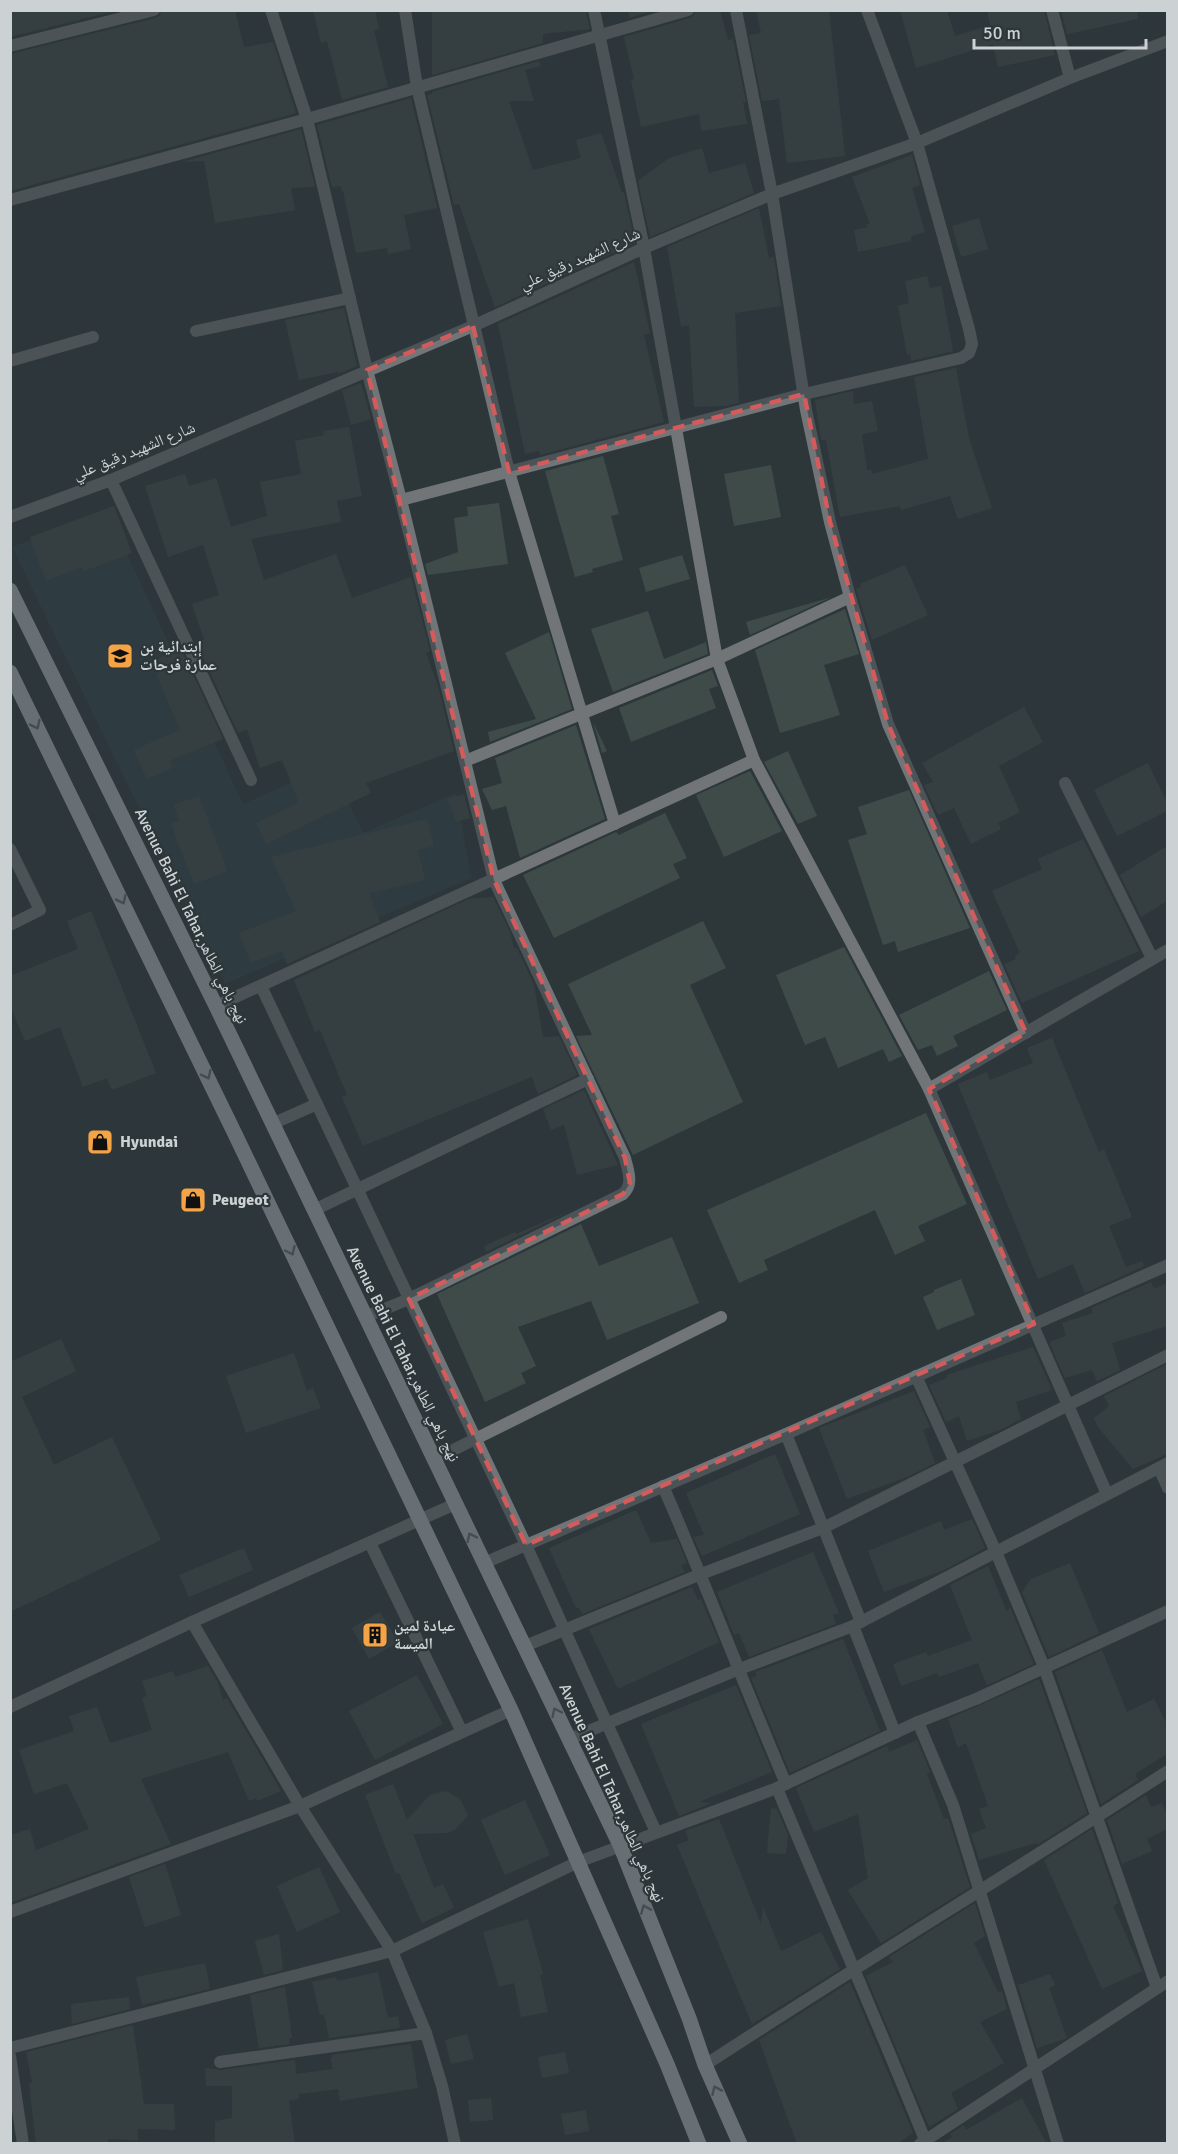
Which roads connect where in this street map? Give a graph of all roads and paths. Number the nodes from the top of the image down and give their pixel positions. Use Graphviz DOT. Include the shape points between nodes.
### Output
graph roads {
  1 [pos="154,10"];
  2 [pos="271,10"];
  3 [pos="405,10"];
  4 [pos="594,10"];
  5 [pos="688,10"];
  6 [pos="736,10"];
  7 [pos="867,10"];
  8 [pos="1052,10"];
  9 [pos="600,37"];
  10 [pos="1167,41"];
  11 [pos="10,46"];
  12 [pos="1070,78"];
  13 [pos="417,87"];
  14 [pos="307,119"];
  15 [pos="917,143"];
  16 [pos="772,195"];
  17 [pos="10,200"];
  18 [pos="644,248"];
  19 [pos="350,298"];
  20 [pos="473,326"];
  21 [pos="196,331"];
  22 [pos="93,337"];
  23 [pos="10,361"];
  24 [pos="367,370"];
  25 [pos="804,394"];
  26 [pos="675,429"];
  27 [pos="509,472"];
  28 [pos="111,480"];
  29 [pos="401,500"];
  30 [pos="10,517"];
  31 [pos="10,591"];
  32 [pos="850,597"];
  33 [pos="717,659"];
  34 [pos="10,672"];
  35 [pos="582,713"];
  36 [pos="754,760"];
  37 [pos="465,761"];
  38 [pos="251,780"];
  39 [pos="1065,783"];
  40 [pos="615,824"];
  41 [pos="10,849"];
  42 [pos="494,880"];
  43 [pos="10,925"];
  44 [pos="1167,950"];
  45 [pos="1152,958"];
  46 [pos="261,986"];
  47 [pos="216,1006"];
  48 [pos="1026,1033"];
  49 [pos="588,1080"];
  50 [pos="929,1089"];
  51 [pos="317,1104"];
  52 [pos="272,1124"];
  53 [pos="358,1191"];
  54 [pos="314,1210"];
  55 [pos="1167,1265"];
  56 [pos="409,1299"];
  57 [pos="365,1317"];
  58 [pos="721,1317"];
  59 [pos="1034,1324"];
  60 [pos="1167,1355"];
  61 [pos="916,1376"];
  62 [pos="1067,1404"];
  63 [pos="786,1434"];
  64 [pos="475,1439"];
  65 [pos="433,1460"];
  66 [pos="955,1461"];
  67 [pos="1163,1466"];
  68 [pos="663,1486"];
  69 [pos="1167,1488"];
  70 [pos="1107,1494"];
  71 [pos="455,1504"];
  72 [pos="419,1519"];
  73 [pos="823,1528"];
  74 [pos="370,1543"];
  75 [pos="526,1545"];
  76 [pos="996,1552"];
  77 [pos="483,1563"];
  78 [pos="701,1574"];
  79 [pos="1167,1611"];
  80 [pos="192,1622"];
  81 [pos="857,1624"];
  82 [pos="564,1630"];
  83 [pos="525,1646"];
  84 [pos="1044,1667"];
  85 [pos="737,1670"];
  86 [pos="10,1707"];
  87 [pos="510,1710"];
  88 [pos="918,1722"];
  89 [pos="607,1724"];
  90 [pos="462,1732"];
  91 [pos="895,1733"];
  92 [pos="569,1739"];
  93 [pos="1167,1771"];
  94 [pos="781,1786"];
  95 [pos="300,1806"];
  96 [pos="1098,1817"];
  97 [pos="656,1832"];
  98 [pos="620,1845"];
  99 [pos="578,1862"];
  100 [pos="981,1891"];
  101 [pos="10,1912"];
  102 [pos="392,1951"];
  103 [pos="853,1969"];
  104 [pos="1162,1984"];
  105 [pos="426,2033"];
  106 [pos="10,2048"];
  107 [pos="10,2056"];
  108 [pos="220,2062"];
  109 [pos="705,2065"];
  110 [pos="1035,2069"];
  111 [pos="923,2142"];
  112 [pos="454,2143"];
  113 [pos="23,2144"];
  114 [pos="699,2144"];
  115 [pos="740,2144"];
  116 [pos="1058,2144"];
  1 -- 11 [label="street"];
  2 -- 14 [label="street"];
  3 -- 13 [label="street"];
  4 -- 9 [label="street"];
  5 -- 9 [label="street"];
  6 -- 16 [label="street"];
  7 -- 15 [label="street"];
  8 -- 12 [label="street"];
  9 -- 13 [label="street"];
  9 -- 18 [label="street"];
  10 -- 12 [label="street, شارع الشهيد رقيق علي"];
  12 -- 15 [label="street, شارع الشهيد رقيق علي"];
  13 -- 14 [label="street"];
  13 -- 20 [label="street"];
  14 -- 17 [label="street"];
  14 -- 19 [label="street"];
  15 -- 16 [label="street, شارع الشهيد رقيق علي"];
  15 -- 25 [label="street" via="969,328 969,353"];
  16 -- 18 [label="street, شارع الشهيد رقيق علي"];
  16 -- 25 [label="street"];
  18 -- 20 [label="street, شارع الشهيد رقيق علي"];
  18 -- 26 [label="street"];
  19 -- 21 [label="street"];
  19 -- 24 [label="street"];
  20 -- 24 [label="street, شارع الشهيد رقيق علي"];
  20 -- 27 [label="street"];
  22 -- 23 [label="street"];
  24 -- 28 [label="street, شارع الشهيد رقيق علي"];
  24 -- 29 [label="street"];
  25 -- 26 [label="street"];
  25 -- 32 [label="street"];
  26 -- 27 [label="street"];
  26 -- 33 [label="street"];
  27 -- 29 [label="street"];
  27 -- 35 [label="street"];
  28 -- 30 [label="street, شارع الشهيد رقيق علي"];
  28 -- 38 [label="street"];
  29 -- 37 [label="street"];
  31 -- 47 [label="main road, Avenue Bahi El Tahar,نهج باهي الطاهر"];
  32 -- 33 [label="street"];
  32 -- 48 [label="street" via="888,724"];
  33 -- 35 [label="street"];
  33 -- 36 [label="street"];
  34 -- 72 [label="main road, one-way"];
  35 -- 37 [label="street"];
  35 -- 40 [label="street"];
  36 -- 40 [label="street"];
  36 -- 50 [label="street"];
  37 -- 42 [label="street"];
  39 -- 45 [label="street"];
  40 -- 42 [label="street"];
  41 -- 43 [label="street" via="40,910"];
  42 -- 46 [label="street"];
  42 -- 49 [label="street"];
  44 -- 45 [label="street"];
  45 -- 48 [label="street"];
  46 -- 47 [label="street"];
  46 -- 51 [label="street"];
  47 -- 52 [label="main road, Avenue Bahi El Tahar,نهج باهي الطاهر"];
  48 -- 50 [label="street"];
  49 -- 53 [label="street"];
  49 -- 56 [label="street" via="625,1158 628,1190"];
  50 -- 59 [label="street"];
  51 -- 52 [label="street"];
  51 -- 53 [label="street"];
  52 -- 54 [label="main road, Avenue Bahi El Tahar,نهج باهي الطاهر"];
  53 -- 54 [label="street"];
  53 -- 56 [label="street"];
  54 -- 57 [label="main road, Avenue Bahi El Tahar,نهج باهي الطاهر"];
  55 -- 59 [label="street"];
  56 -- 57 [label="street"];
  56 -- 64 [label="street"];
  57 -- 65 [label="main road, Avenue Bahi El Tahar,نهج باهي الطاهر"];
  58 -- 64 [label="street"];
  59 -- 61 [label="street"];
  59 -- 62 [label="street"];
  60 -- 62 [label="street"];
  61 -- 63 [label="street"];
  61 -- 66 [label="street"];
  62 -- 66 [label="street"];
  62 -- 70 [label="street"];
  63 -- 68 [label="street"];
  63 -- 73 [label="street"];
  64 -- 65 [label="street"];
  64 -- 75 [label="street"];
  65 -- 71 [label="main road, Avenue Bahi El Tahar,نهج باهي الطاهر"];
  66 -- 73 [label="street"];
  66 -- 76 [label="street"];
  67 -- 69 [label="street"];
  67 -- 70 [label="street"];
  68 -- 75 [label="street"];
  68 -- 78 [label="street"];
  70 -- 76 [label="street"];
  71 -- 72 [label="street"];
  77 -- 71 [label="main road, Avenue Bahi El Tahar,نهج باهي الطاهر, one-way"];
  72 -- 74 [label="street"];
  72 -- 87 [label="main road"];
  73 -- 78 [label="street"];
  73 -- 81 [label="street"];
  74 -- 80 [label="street"];
  74 -- 90 [label="street"];
  75 -- 77 [label="street"];
  75 -- 82 [label="street"];
  76 -- 81 [label="street"];
  76 -- 84 [label="street"];
  77 -- 83 [label="main road, Avenue Bahi El Tahar,نهج باهي الطاهر"];
  78 -- 82 [label="street"];
  78 -- 85 [label="street"];
  79 -- 84 [label="street"];
  80 -- 86 [label="street"];
  80 -- 95 [label="street"];
  81 -- 85 [label="street"];
  81 -- 91 [label="street"];
  82 -- 83 [label="street"];
  82 -- 89 [label="street"];
  92 -- 83 [label="main road, Avenue Bahi El Tahar,نهج باهي الطاهر, one-way"];
  84 -- 88 [label="street"];
  84 -- 96 [label="street"];
  85 -- 89 [label="street"];
  85 -- 94 [label="street"];
  87 -- 90 [label="street"];
  87 -- 99 [label="main road"];
  88 -- 91 [label="street"];
  88 -- 100 [label="street" via="953,1805"];
  89 -- 92 [label="street"];
  89 -- 97 [label="street"];
  90 -- 95 [label="street"];
  91 -- 94 [label="street"];
  92 -- 98 [label="main road, Avenue Bahi El Tahar,نهج باهي الطاهر"];
  93 -- 96 [label="street"];
  94 -- 97 [label="street"];
  94 -- 103 [label="street"];
  95 -- 101 [label="street"];
  95 -- 102 [label="street"];
  96 -- 100 [label="street"];
  96 -- 104 [label="street"];
  97 -- 98 [label="street"];
  98 -- 99 [label="street"];
  109 -- 98 [label="main road, Avenue Bahi El Tahar,نهج باهي الطاهر, one-way"];
  99 -- 102 [label="street"];
  99 -- 114 [label="main road"];
  100 -- 103 [label="street"];
  100 -- 110 [label="street"];
  102 -- 105 [label="street"];
  102 -- 106 [label="street"];
  103 -- 109 [label="street"];
  103 -- 111 [label="street"];
  104 -- 110 [label="street"];
  105 -- 108 [label="street"];
  105 -- 112 [label="street"];
  107 -- 113 [label="street"];
  115 -- 109 [label="main road, Avenue Bahi El Tahar,نهج باهي الطاهر, one-way"];
  110 -- 111 [label="street"];
  110 -- 116 [label="street"];
}
